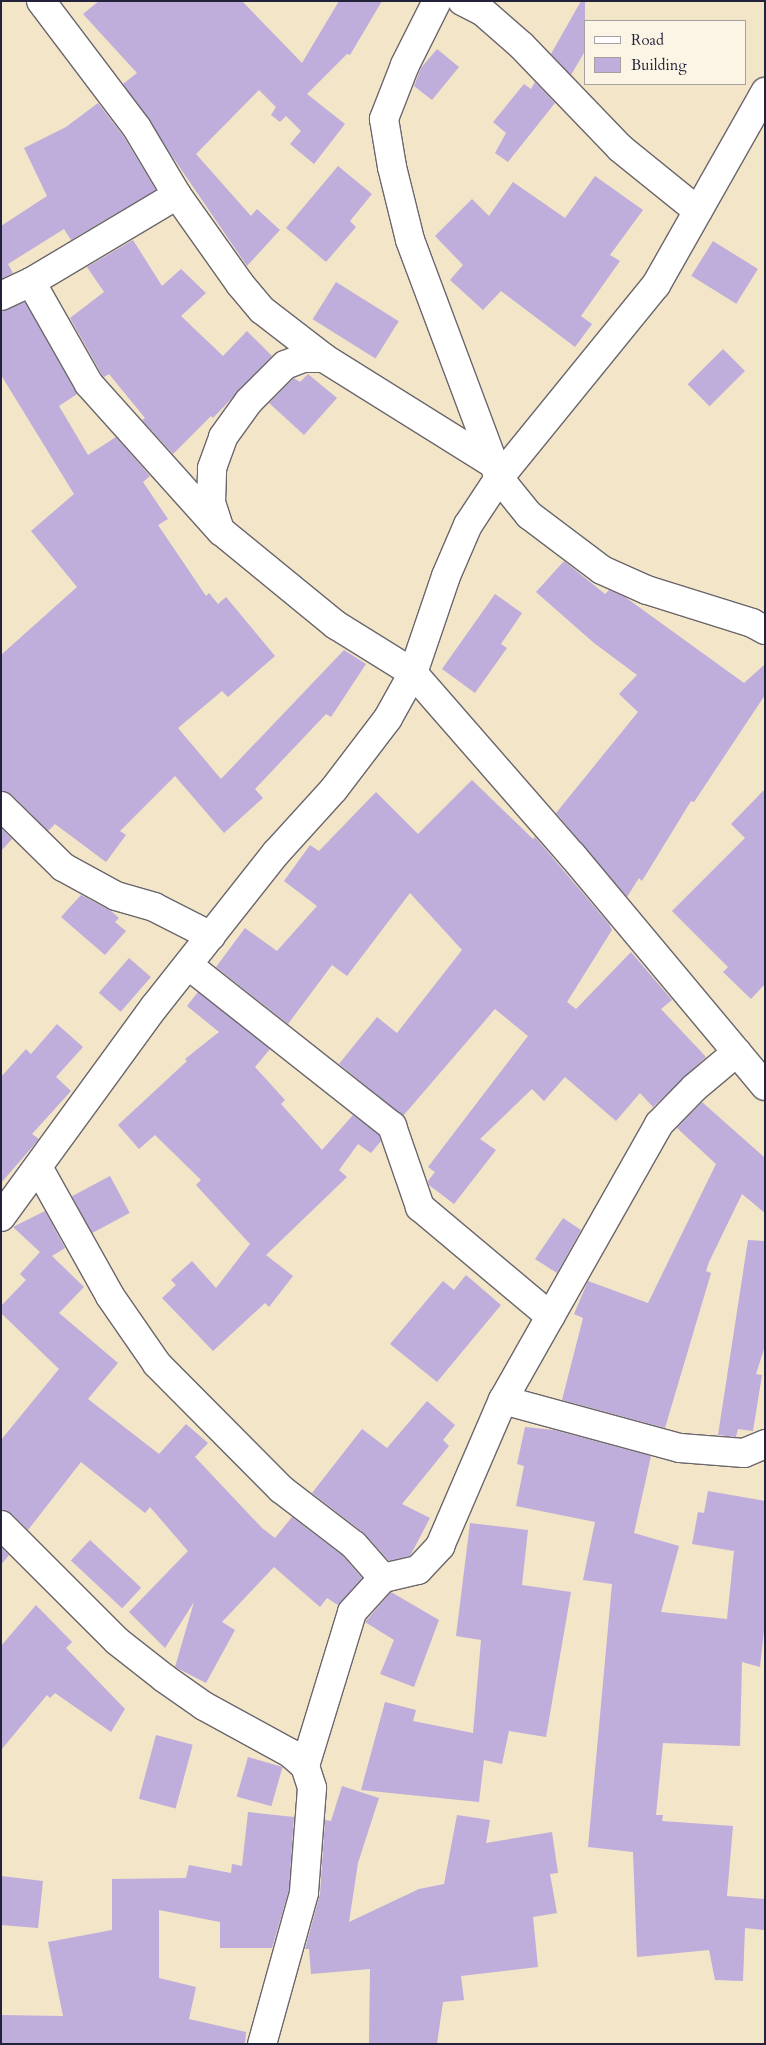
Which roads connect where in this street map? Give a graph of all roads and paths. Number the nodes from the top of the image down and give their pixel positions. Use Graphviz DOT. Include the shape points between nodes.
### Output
graph roads {
  1 [pos="41,1"];
  2 [pos="437,1"];
  3 [pos="462,1"];
  4 [pos="765,92"];
  5 [pos="177,195"];
  6 [pos="698,211"];
  7 [pos="31,282"];
  8 [pos="1,296"];
  9 [pos="324,358"];
  10 [pos="495,471"];
  11 [pos="221,531"];
  12 [pos="765,630"];
  13 [pos="413,674"];
  14 [pos="1,806"];
  15 [pos="211,936"];
  16 [pos="188,965"];
  17 [pos="737,1052"];
  18 [pos="763,1080"];
  19 [pos="38,1167"];
  20 [pos="1,1217"];
  21 [pos="550,1316"];
  22 [pos="503,1400"];
  23 [pos="765,1444"];
  24 [pos="1,1525"];
  25 [pos="383,1578"];
  26 [pos="305,1766"];
  27 [pos="262,2044"];
  1 -- 5 [label="street" via="137,128"];
  2 -- 10 [label="street" via="405,65 384,119 410,240"];
  3 -- 6 [label="street" via="482,12 521,45 620,148"];
  4 -- 6 [label="street"];
  5 -- 7 [label="street"];
  5 -- 9 [label="street" via="262,310"];
  6 -- 10 [label="street" via="656,285"];
  7 -- 8 [label="street"];
  7 -- 11 [label="street" via="89,384"];
  9 -- 10 [label="street"];
  9 -- 11 [label="street" via="303,358 285,365 249,401 223,437 212,468 211,502"];
  10 -- 12 [label="street" via="529,515 602,570 647,590"];
  10 -- 13 [label="street" via="446,576"];
  11 -- 13 [label="street" via="336,625"];
  13 -- 15 [label="street" via="388,718 334,789 276,853"];
  13 -- 17 [label="street" via="590,876"];
  14 -- 15 [label="street" via="63,867 116,896 154,907"];
  15 -- 16 [label="street"];
  16 -- 19 [label="street"];
  16 -- 21 [label="street" via="392,1126 420,1207"];
  17 -- 18 [label="street"];
  17 -- 21 [label="street" via="694,1088 659,1124"];
  19 -- 20 [label="street"];
  19 -- 25 [label="street" via="110,1296 157,1364 280,1489 354,1545"];
  21 -- 22 [label="street"];
  22 -- 23 [label="street" via="680,1448 744,1453"];
  22 -- 25 [label="street" via="440,1546 418,1570"];
  24 -- 26 [label="street" via="117,1641 157,1673 204,1706 290,1753"];
  25 -- 26 [label="street" via="352,1612"];
  26 -- 27 [label="street" via="312,1788 304,1893"];
}
